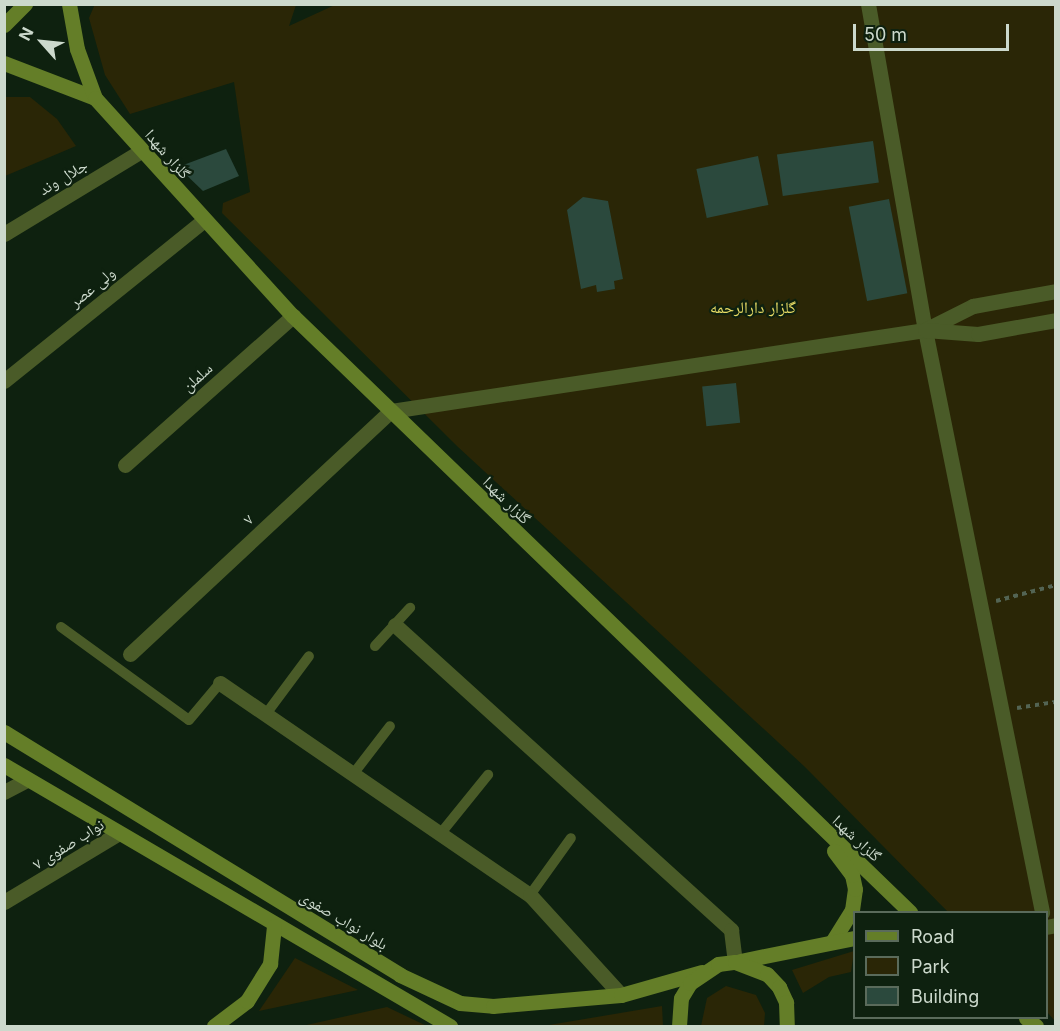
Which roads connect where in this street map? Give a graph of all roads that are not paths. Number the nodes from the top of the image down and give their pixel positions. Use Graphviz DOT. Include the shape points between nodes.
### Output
graph roads {
  1 [pos="25,4"];
  2 [pos="69,4"];
  3 [pos="868,4"];
  4 [pos="4,25"];
  5 [pos="4,63"];
  6 [pos="95,98"];
  7 [pos="141,151"];
  8 [pos="203,221"];
  9 [pos="4,234"];
  10 [pos="1056,291"];
  11 [pos="292,316"];
  12 [pos="1056,320"];
  13 [pos="925,330"];
  14 [pos="4,381"];
  15 [pos="391,411"];
  16 [pos="125,465"];
  17 [pos="410,608"];
  18 [pos="395,625"];
  19 [pos="61,627"];
  20 [pos="375,646"];
  21 [pos="130,654"];
  22 [pos="309,656"];
  23 [pos="220,683"];
  24 [pos="266,714"];
  25 [pos="390,726"];
  26 [pos="4,732"];
  27 [pos="4,765"];
  28 [pos="354,773"];
  29 [pos="488,775"];
  30 [pos="765,776"];
  31 [pos="27,780"];
  32 [pos="4,792"];
  33 [pos="119,833"];
  34 [pos="441,833"];
  35 [pos="571,838"];
  36 [pos="530,895"];
  37 [pos="4,902"];
  38 [pos="909,911"];
  39 [pos="1042,911"];
  40 [pos="274,926"];
  41 [pos="853,938"];
  42 [pos="832,942"];
  43 [pos="735,962"];
  44 [pos="702,972"];
  45 [pos="621,995"];
  46 [pos="214,1026"];
  47 [pos="450,1026"];
  48 [pos="678,1026"];
  49 [pos="787,1026"];
  1 -- 4 [label="main road"];
  2 -- 6 [label="main road, گلزار شهدا" via="77,50"];
  3 -- 13 [label="street"];
  5 -- 6 [label="main road, گلزار شهدا"];
  6 -- 7 [label="main road, گلزار شهدا"];
  7 -- 8 [label="main road, گلزار شهدا"];
  7 -- 9 [label="street, جلال وند"];
  8 -- 11 [label="main road, گلزار شهدا"];
  8 -- 14 [label="street, ولی عصر"];
  10 -- 13 [label="street" via="973,306"];
  11 -- 15 [label="main road, گلزار شهدا"];
  11 -- 16 [label="street, سلملن"];
  12 -- 13 [label="street" via="978,334"];
  13 -- 15 [label="street"];
  13 -- 39 [label="street"];
  15 -- 21 [label="street, ۷"];
  15 -- 30 [label="main road, گلزار شهدا"];
  17 -- 18 [label="lane"];
  18 -- 20 [label="lane"];
  18 -- 43 [label="street" via="731,930"];
  19 -- 23 [label="lane" via="189,720"];
  22 -- 24 [label="lane"];
  23 -- 24 [label="street"];
  24 -- 28 [label="street"];
  25 -- 28 [label="lane"];
  26 -- 45 [label="main road, بلوار نواب صفوی" via="389,968 460,1003 493,1006"];
  27 -- 31 [label="main road"];
  28 -- 34 [label="street"];
  29 -- 34 [label="lane"];
  30 -- 38 [label="main road, گلزار شهدا"];
  30 -- 42 [label="main road" via="852,875 852,910"];
  31 -- 32 [label="street"];
  31 -- 33 [label="main road"];
  33 -- 37 [label="street, نواب صفوی ۷"];
  33 -- 40 [label="main road"];
  34 -- 36 [label="street"];
  35 -- 36 [label="lane"];
  36 -- 45 [label="street"];
  40 -- 46 [label="main road" via="264,973 247,1001"];
  40 -- 47 [label="main road"];
  41 -- 42 [label="main road, بلوار نواب صفوی"];
  42 -- 43 [label="main road, بلوار نواب صفوی"];
  43 -- 44 [label="main road, بلوار نواب صفوی"];
  43 -- 49 [label="main road" via="767,974 779,987 786,1002"];
  44 -- 45 [label="main road, بلوار نواب صفوی"];
  44 -- 48 [label="main road" via="681,998"];
}
